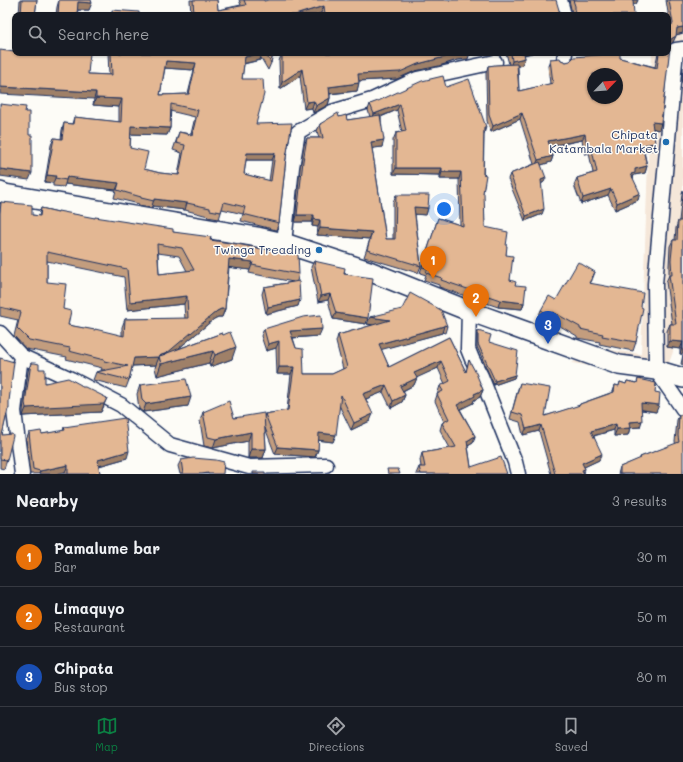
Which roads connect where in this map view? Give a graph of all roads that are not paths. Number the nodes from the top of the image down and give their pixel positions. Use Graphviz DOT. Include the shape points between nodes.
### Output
graph roads {
  1 [pos="560,0"];
  2 [pos="563,12"];
  3 [pos="683,49"];
  4 [pos="495,62"];
  5 [pos="2,195"];
  6 [pos="284,243"];
  7 [pos="469,311"];
  8 [pos="0,333"];
  9 [pos="21,356"];
  10 [pos="656,370"];
  11 [pos="683,378"];
  12 [pos="683,409"];
  13 [pos="326,465"];
  14 [pos="22,474"];
  15 [pos="518,474"];
  1 -- 2 [label="street"];
  3 -- 10 [label="street" via="676,50 655,284"];
  4 -- 6 [label="street" via="417,79 372,100 332,112 298,132"];
  5 -- 6 [label="street"];
  6 -- 7 [label="street" via="368,271"];
  7 -- 10 [label="street" via="619,365"];
  7 -- 15 [label="street" via="468,349 481,376"];
  8 -- 9 [label="street"];
  9 -- 13 [label="street" via="122,405 170,445 249,467"];
  9 -- 14 [label="street" via="14,411"];
  10 -- 11 [label="street"];
  10 -- 12 [label="street"];
}
